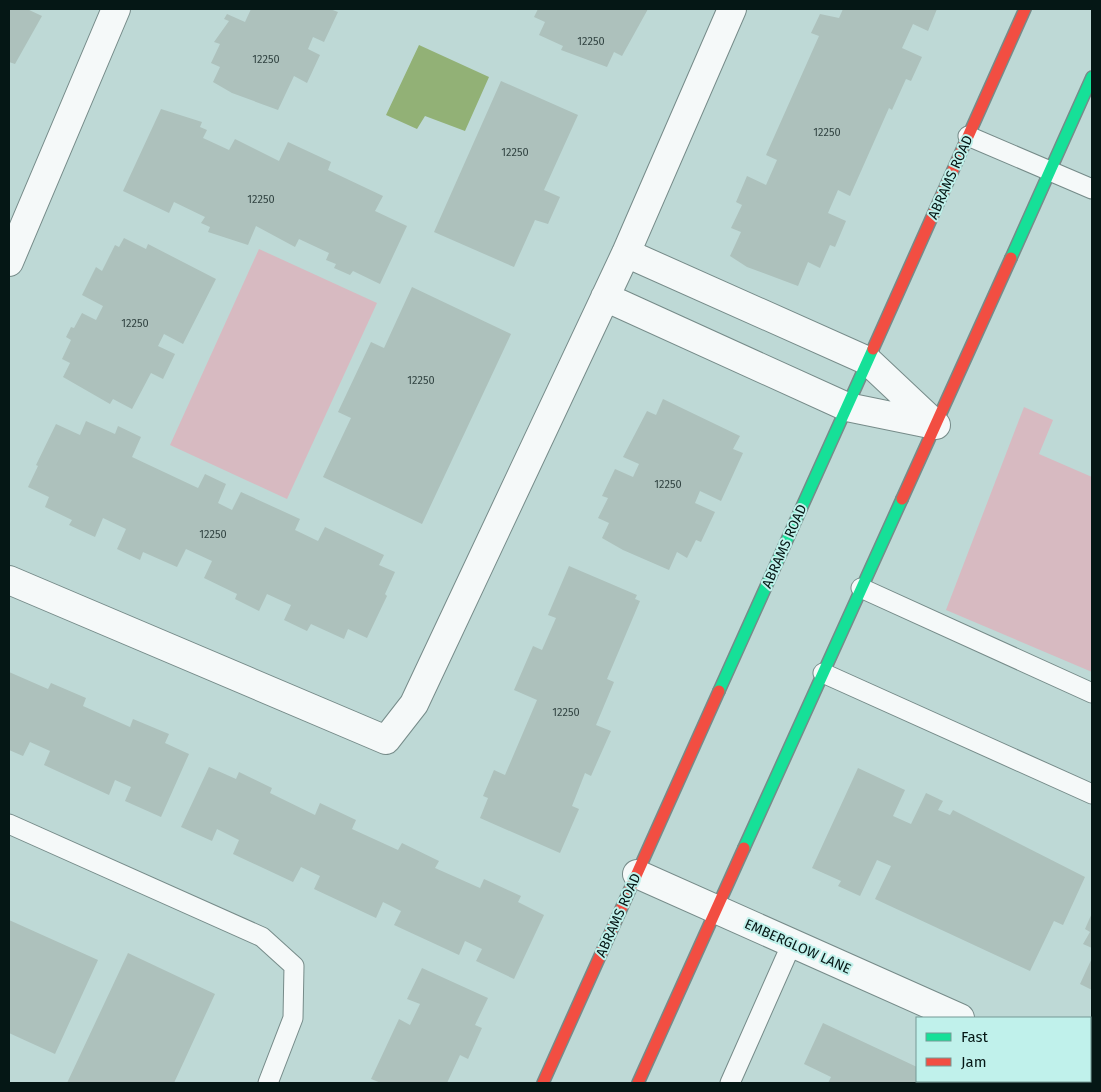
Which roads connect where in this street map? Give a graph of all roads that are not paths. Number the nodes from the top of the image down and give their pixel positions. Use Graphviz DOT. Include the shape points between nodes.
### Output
graph roads {
  1 [pos="116,9"];
  2 [pos="732,9"];
  3 [pos="1025,9"];
  4 [pos="1092,77"];
  5 [pos="968,136"];
  6 [pos="1050,171"];
  7 [pos="1092,189"];
  8 [pos="626,253"];
  9 [pos="9,262"];
  10 [pos="605,297"];
  11 [pos="868,361"];
  12 [pos="847,407"];
  13 [pos="936,425"];
  14 [pos="9,580"];
  15 [pos="861,588"];
  16 [pos="823,673"];
  17 [pos="1092,693"];
  18 [pos="1092,794"];
  19 [pos="9,824"];
  20 [pos="636,874"];
  21 [pos="715,909"];
  22 [pos="792,943"];
  23 [pos="958,1017"];
  24 [pos="268,1083"];
  25 [pos="543,1083"];
  26 [pos="638,1083"];
  27 [pos="730,1083"];
  1 -- 9 [label="street"];
  2 -- 8 [label="street"];
  3 -- 5 [label="main road, ABRAMS ROAD"];
  4 -- 6 [label="main road"];
  5 -- 6 [label="lane"];
  5 -- 11 [label="main road, ABRAMS ROAD"];
  6 -- 7 [label="lane"];
  6 -- 13 [label="main road"];
  8 -- 10 [label="street"];
  8 -- 11 [label="street"];
  10 -- 12 [label="street"];
  10 -- 14 [label="street" via="414,704 386,740"];
  11 -- 12 [label="main road, ABRAMS ROAD"];
  11 -- 13 [label="street"];
  12 -- 13 [label="street"];
  12 -- 20 [label="main road, ABRAMS ROAD"];
  13 -- 15 [label="main road"];
  15 -- 16 [label="main road"];
  15 -- 17 [label="lane"];
  16 -- 18 [label="lane"];
  16 -- 21 [label="main road"];
  19 -- 24 [label="lane" via="262,937 294,966 293,1018"];
  20 -- 21 [label="street, EMBERGLOW LANE"];
  20 -- 25 [label="main road, ABRAMS ROAD"];
  21 -- 22 [label="street, EMBERGLOW LANE"];
  21 -- 26 [label="main road"];
  22 -- 23 [label="street, EMBERGLOW LANE"];
  22 -- 27 [label="lane"];
}
